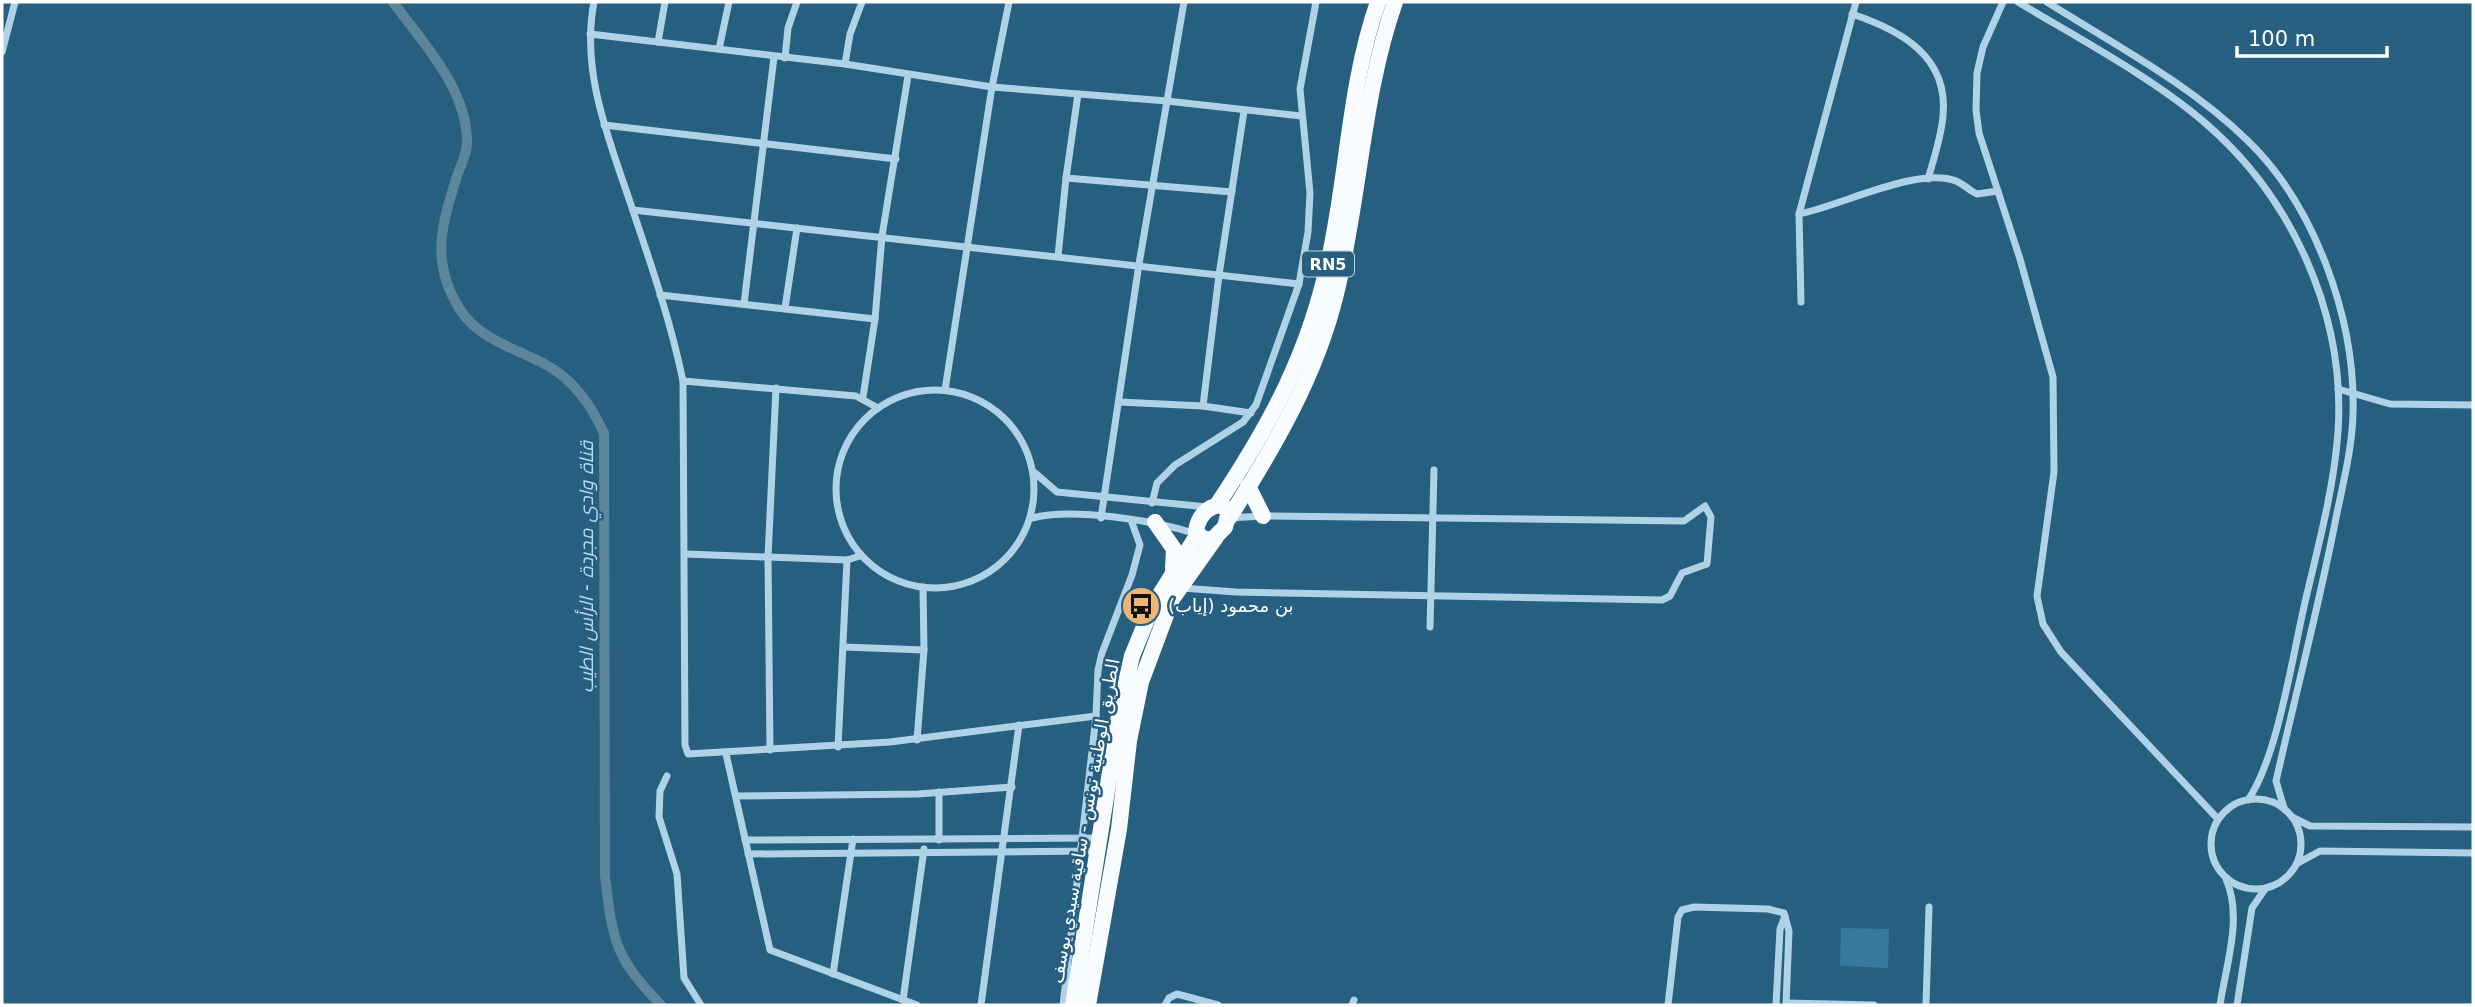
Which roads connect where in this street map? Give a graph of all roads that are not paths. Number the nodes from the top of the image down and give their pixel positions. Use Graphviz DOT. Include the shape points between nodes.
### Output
graph roads {
  1 [pos="15,2"];
  2 [pos="594,2"];
  3 [pos="665,2"];
  4 [pos="729,2"];
  5 [pos="797,2"];
  6 [pos="862,2"];
  7 [pos="1009,2"];
  8 [pos="1184,2"];
  9 [pos="1316,2"];
  10 [pos="1378,2"];
  11 [pos="1395,2"];
  12 [pos="1856,2"];
  13 [pos="2003,2"];
  14 [pos="2018,2"];
  15 [pos="2047,2"];
  16 [pos="1852,14"];
  17 [pos="590,34"];
  18 [pos="658,42"];
  19 [pos="719,50"];
  20 [pos="2,52"];
  21 [pos="774,57"];
  22 [pos="785,58"];
  23 [pos="845,64"];
  24 [pos="908,76"];
  25 [pos="992,87"];
  26 [pos="1078,93"];
  27 [pos="1167,101"];
  28 [pos="1244,111"];
  29 [pos="1301,116"];
  30 [pos="604,125"];
  31 [pos="765,142"];
  32 [pos="897,159"];
  33 [pos="1066,177"];
  34 [pos="1928,179"];
  35 [pos="1153,186"];
  36 [pos="1997,191"];
  37 [pos="1232,192"];
  38 [pos="633,210"];
  39 [pos="1799,214"];
  40 [pos="754,222"];
  41 [pos="797,228"];
  42 [pos="882,236"];
  43 [pos="966,245"];
  44 [pos="1058,256"];
  45 [pos="1139,264"];
  46 [pos="1219,275"];
  47 [pos="1300,284"];
  48 [pos="660,295"];
  49 [pos="1801,302"];
  50 [pos="744,304"];
  51 [pos="785,308"];
  52 [pos="875,319"];
  53 [pos="683,382"];
  54 [pos="776,388"];
  55 [pos="2337,389"];
  56 [pos="945,390"];
  57 [pos="2353,396"];
  58 [pos="863,397"];
  59 [pos="1119,402"];
  60 [pos="1203,405"];
  61 [pos="2473,405"];
  62 [pos="878,408"];
  63 [pos="1251,413"];
  64 [pos="1434,470"];
  65 [pos="1035,472"];
  66 [pos="1248,486"];
  67 [pos="1104,498"];
  68 [pos="1152,503"];
  69 [pos="1214,506"];
  70 [pos="1263,516"];
  71 [pos="1101,517"];
  72 [pos="1032,518"];
  73 [pos="1229,518"];
  74 [pos="1433,518"];
  75 [pos="1130,520"];
  76 [pos="1155,522"];
  77 [pos="1198,534"];
  78 [pos="1216,537"];
  79 [pos="686,554"];
  80 [pos="860,556"];
  81 [pos="768,558"];
  82 [pos="847,560"];
  83 [pos="1172,571"];
  84 [pos="923,587"];
  85 [pos="1178,588"];
  86 [pos="1431,596"];
  87 [pos="1430,627"];
  88 [pos="844,647"];
  89 [pos="923,650"];
  90 [pos="1096,716"];
  91 [pos="1019,725"];
  92 [pos="917,740"];
  93 [pos="838,747"];
  94 [pos="770,750"];
  95 [pos="726,754"];
  96 [pos="667,776"];
  97 [pos="1012,787"];
  98 [pos="939,792"];
  99 [pos="736,796"];
  100 [pos="2248,800"];
  101 [pos="2284,808"];
  102 [pos="2293,818"];
  103 [pos="2218,819"];
  104 [pos="2473,827"];
  105 [pos="853,839"];
  106 [pos="1005,839"];
  107 [pos="745,840"];
  108 [pos="925,840"];
  109 [pos="939,840"];
  110 [pos="1090,844"];
  111 [pos="852,851"];
  112 [pos="924,852"];
  113 [pos="1003,852"];
  114 [pos="2473,853"];
  115 [pos="748,854"];
  116 [pos="2297,864"];
  117 [pos="2225,878"];
  118 [pos="2266,889"];
  119 [pos="1929,907"];
  120 [pos="1786,915"];
  121 [pos="833,974"];
  122 [pos="903,1000"];
  123 [pos="1205,1003"];
  124 [pos="1786,1004"];
  125 [pos="701,1005"];
  126 [pos="916,1005"];
  127 [pos="981,1005"];
  128 [pos="1063,1005"];
  129 [pos="1073,1005"];
  130 [pos="1088,1005"];
  131 [pos="1165,1005"];
  132 [pos="1217,1005"];
  133 [pos="1668,1005"];
  134 [pos="1776,1005"];
  135 [pos="1874,1005"];
  136 [pos="1926,1005"];
  137 [pos="2220,1005"];
  138 [pos="2237,1005"];
  1 -- 20 [label="street"];
  2 -- 17 [label="street"];
  3 -- 18 [label="street"];
  4 -- 19 [label="street"];
  5 -- 22 [label="street" via="788,27"];
  6 -- 23 [label="street"];
  7 -- 25 [label="street"];
  8 -- 27 [label="street"];
  9 -- 29 [label="street" via="1303,63"];
  10 -- 69 [label="highway, RN5" via="1362,61 1329,259 1311,326 1272,419"];
  11 -- 66 [label="highway, RN5" via="1378,58 1348,241 1320,350 1295,406"];
  12 -- 16 [label="street"];
  13 -- 36 [label="street" via="1983,47 1975,98 1979,133"];
  14 -- 55 [label="street" via="2203,121 2247,167 2286,218 2312,272 2330,337"];
  15 -- 57 [label="street" via="2218,113 2276,175 2305,221 2335,289"];
  16 -- 34 [label="street" via="1908,38 1933,69 1944,113"];
  16 -- 39 [label="street"];
  17 -- 18 [label="street"];
  17 -- 30 [label="street" via="593,81"];
  18 -- 19 [label="street"];
  19 -- 21 [label="street"];
  21 -- 22 [label="street"];
  21 -- 31 [label="street"];
  22 -- 23 [label="street"];
  23 -- 24 [label="street"];
  24 -- 25 [label="street"];
  24 -- 32 [label="street"];
  25 -- 26 [label="street"];
  25 -- 43 [label="street"];
  26 -- 27 [label="street"];
  26 -- 33 [label="street"];
  27 -- 28 [label="street"];
  27 -- 35 [label="street"];
  28 -- 29 [label="street"];
  28 -- 37 [label="street"];
  29 -- 47 [label="street" via="1310,193"];
  30 -- 31 [label="street"];
  30 -- 38 [label="street"];
  31 -- 32 [label="street"];
  31 -- 40 [label="street"];
  32 -- 42 [label="street"];
  33 -- 35 [label="street"];
  33 -- 44 [label="street"];
  34 -- 36 [label="street" via="1957,181 1976,194"];
  34 -- 39 [label="street" via="1868,191"];
  35 -- 37 [label="street"];
  35 -- 45 [label="street"];
  36 -- 103 [label="street" via="2053,377 2054,472 2037,596 2043,624 2061,652"];
  37 -- 46 [label="street"];
  38 -- 40 [label="street"];
  38 -- 48 [label="street"];
  39 -- 49 [label="street"];
  40 -- 41 [label="street"];
  40 -- 50 [label="street"];
  41 -- 42 [label="street"];
  41 -- 51 [label="street"];
  42 -- 43 [label="street"];
  42 -- 52 [label="street"];
  43 -- 44 [label="street"];
  43 -- 56 [label="street"];
  44 -- 45 [label="street"];
  45 -- 46 [label="street"];
  45 -- 59 [label="street"];
  46 -- 47 [label="street"];
  46 -- 60 [label="street"];
  47 -- 63 [label="street"];
  48 -- 50 [label="street"];
  48 -- 53 [label="street"];
  50 -- 51 [label="street"];
  51 -- 52 [label="street"];
  52 -- 58 [label="street"];
  53 -- 54 [label="street"];
  53 -- 79 [label="street"];
  54 -- 58 [label="street"];
  54 -- 81 [label="street"];
  55 -- 57 [label="street"];
  55 -- 100 [label="street" via="2338,432 2331,481 2308,589 2263,772"];
  56 -- 62 [label="street" via="920,390"];
  56 -- 65 [label="street" via="973,398 999,414 1016,430"];
  57 -- 61 [label="street" via="2390,404"];
  57 -- 101 [label="street" via="2343,481 2276,781"];
  58 -- 62 [label="street"];
  59 -- 60 [label="street"];
  59 -- 67 [label="street"];
  60 -- 63 [label="street"];
  62 -- 80 [label="street" via="845,447 836,482 844,528"];
  63 -- 68 [label="street" via="1174,465 1157,483"];
  64 -- 74 [label="street"];
  65 -- 67 [label="street" via="1058,492"];
  65 -- 72 [label="street"];
  66 -- 70 [label="highway"];
  66 -- 73 [label="highway, RN5"];
  67 -- 68 [label="street"];
  67 -- 71 [label="street"];
  68 -- 69 [label="street"];
  69 -- 73 [label="highway" via="1227,509"];
  69 -- 77 [label="highway, RN5" via="1200,519"];
  70 -- 73 [label="street"];
  70 -- 74 [label="street"];
  71 -- 72 [label="street" via="1054,514"];
  71 -- 75 [label="street"];
  72 -- 84 [label="street" via="1006,557 985,574 961,584"];
  73 -- 78 [label="highway, RN5"];
  74 -- 86 [label="street"];
  74 -- 86 [label="street" via="1684,522 1705,506 1711,517 1707,564 1682,573 1667,599"];
  75 -- 76 [label="street"];
  75 -- 90 [label="street" via="1140,545 1100,662"];
  76 -- 77 [label="street"];
  76 -- 83 [label="highway" via="1174,549"];
  77 -- 78 [label="highway" via="1206,540"];
  77 -- 83 [label="highway, الطريق الوطنية تونس - ساقية سيدي يوسف / RN5"];
  78 -- 85 [label="highway, الطريق الوطنية تونس - ساقية سيدي يوسف / RN5"];
  79 -- 81 [label="street"];
  79 -- 95 [label="street" via="686,751 692,756"];
  80 -- 82 [label="street"];
  80 -- 84 [label="street" via="886,575"];
  81 -- 82 [label="street"];
  81 -- 94 [label="street"];
  82 -- 88 [label="street"];
  83 -- 110 [label="highway, الطريق الوطنية تونس - ساقية سيدي يوسف / RN5" via="1132,656"];
  84 -- 89 [label="street"];
  85 -- 86 [label="street"];
  85 -- 130 [label="highway, الطريق الوطنية تونس - ساقية سيدي يوسف / RN5" via="1149,656 1136,702"];
  86 -- 87 [label="street"];
  88 -- 89 [label="street"];
  88 -- 93 [label="street"];
  89 -- 92 [label="street"];
  90 -- 91 [label="street"];
  90 -- 110 [label="street"];
  91 -- 92 [label="street"];
  91 -- 97 [label="street"];
  92 -- 93 [label="street"];
  93 -- 94 [label="street"];
  94 -- 95 [label="street"];
  95 -- 99 [label="street"];
  96 -- 125 [label="street" via="660,791 659,817 677,874 684,978"];
  97 -- 98 [label="street"];
  97 -- 106 [label="street"];
  98 -- 99 [label="street"];
  98 -- 109 [label="street"];
  99 -- 107 [label="street"];
  100 -- 101 [label="street"];
  100 -- 103 [label="street"];
  101 -- 102 [label="street"];
  102 -- 104 [label="street" via="2310,826"];
  102 -- 116 [label="street" via="2301,841"];
  103 -- 117 [label="street" via="2212,856"];
  105 -- 107 [label="street"];
  105 -- 108 [label="street"];
  105 -- 111 [label="street"];
  106 -- 109 [label="street"];
  106 -- 110 [label="street"];
  106 -- 113 [label="street"];
  107 -- 115 [label="street"];
  108 -- 109 [label="street"];
  108 -- 112 [label="street"];
  110 -- 113 [label="street"];
  110 -- 128 [label="street"];
  110 -- 129 [label="highway, الطريق الوطنية تونس - ساقية سيدي يوسف / RN5"];
  111 -- 112 [label="street"];
  111 -- 115 [label="street"];
  111 -- 121 [label="street"];
  112 -- 113 [label="street"];
  112 -- 122 [label="street"];
  113 -- 127 [label="street"];
  114 -- 116 [label="street" via="2320,851"];
  115 -- 121 [label="street" via="770,950"];
  116 -- 118 [label="street" via="2279,884"];
  117 -- 118 [label="street" via="2244,888"];
  117 -- 137 [label="street" via="2234,920"];
  118 -- 138 [label="street" via="2252,908"];
  119 -- 136 [label="street"];
  120 -- 124 [label="street"];
  120 -- 133 [label="street" via="1760,908 1682,910 1676,924"];
  120 -- 134 [label="street" via="1780,929"];
  121 -- 122 [label="street"];
  122 -- 126 [label="street"];
  123 -- 131 [label="street" via="1177,994"];
  123 -- 132 [label="street"];
  124 -- 135 [label="street"];
}
